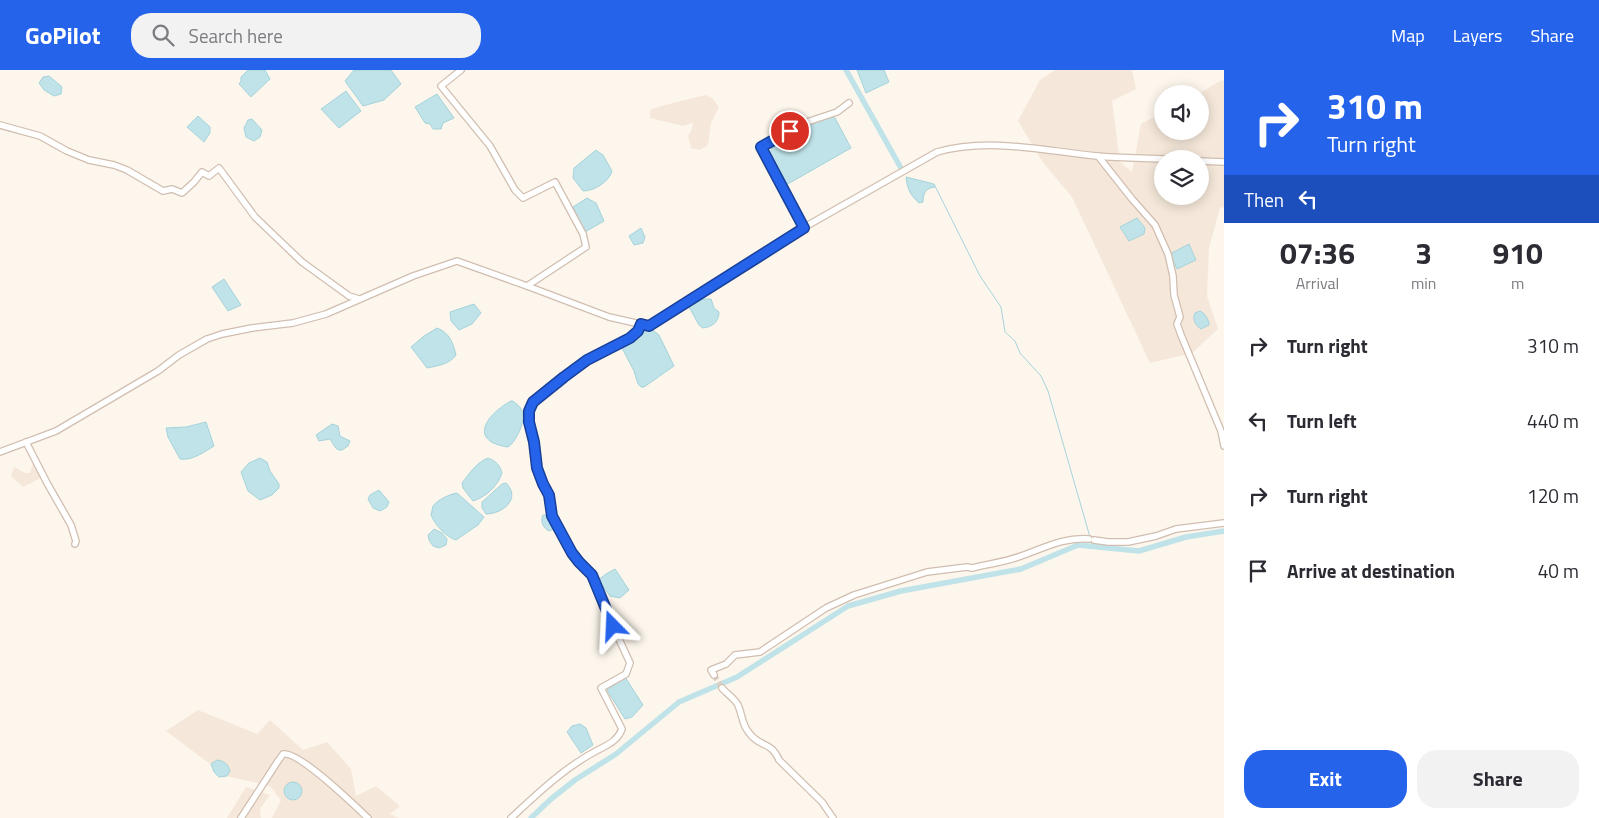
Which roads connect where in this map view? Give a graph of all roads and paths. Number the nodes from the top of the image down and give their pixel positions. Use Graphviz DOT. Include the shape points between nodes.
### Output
graph roads {
  1 [pos="461,70"];
  2 [pos="850,103"];
  3 [pos="0,125"];
  4 [pos="1098,156"];
  5 [pos="1154,158"];
  6 [pos="1209,161"];
  7 [pos="1224,162"];
  8 [pos="804,228"];
  9 [pos="527,286"];
  10 [pos="360,299"];
  11 [pos="641,324"];
  12 [pos="26,442"];
  13 [pos="1224,446"];
  14 [pos="0,452"];
  15 [pos="1224,523"];
  16 [pos="75,544"];
  17 [pos="714,675"];
  18 [pos="722,688"];
  19 [pos="241,818"];
  20 [pos="368,818"];
  21 [pos="511,818"];
  22 [pos="834,818"];
  1 -- 9 [label="street" via="441,86 490,146 515,190 523,198 555,182 583,234 586,247"];
  2 -- 8 [label="street" via="761,147"];
  3 -- 10 [label="street" via="40,136 89,160 128,170 163,191 172,188 182,194 202,172 209,176 220,168 255,217 302,262 350,296"];
  4 -- 5 [label="street"];
  4 -- 8 [label="street" via="988,145 937,152"];
  4 -- 13 [label="street" via="1155,225 1168,254 1180,317 1177,324 1180,335 1221,431"];
  6 -- 7 [label="street"];
  8 -- 11 [label="street" via="649,326"];
  9 -- 10 [label="street" via="457,262"];
  9 -- 11 [label="street" via="609,316"];
  10 -- 12 [label="street" via="326,314 293,323 252,328 207,339 56,431"];
  11 -- 21 [label="street" via="630,338 587,360 564,377 533,402 529,411 537,468 549,495 552,516 572,553 592,575 630,663 626,674 601,688 622,729 619,736 605,748 569,767"];
  12 -- 14 [label="street"];
  12 -- 16 [label="street" via="70,525"];
  15 -- 17 [label="street" via="1176,529 1128,542 1082,539 1053,543 1006,561 927,572 854,595 820,612 760,652 735,655 726,664 711,670"];
  18 -- 22 [label="street" via="738,704 743,725 751,736 775,750 779,760"];
  19 -- 20 [label="street" via="278,760 287,754 319,774"];
}
